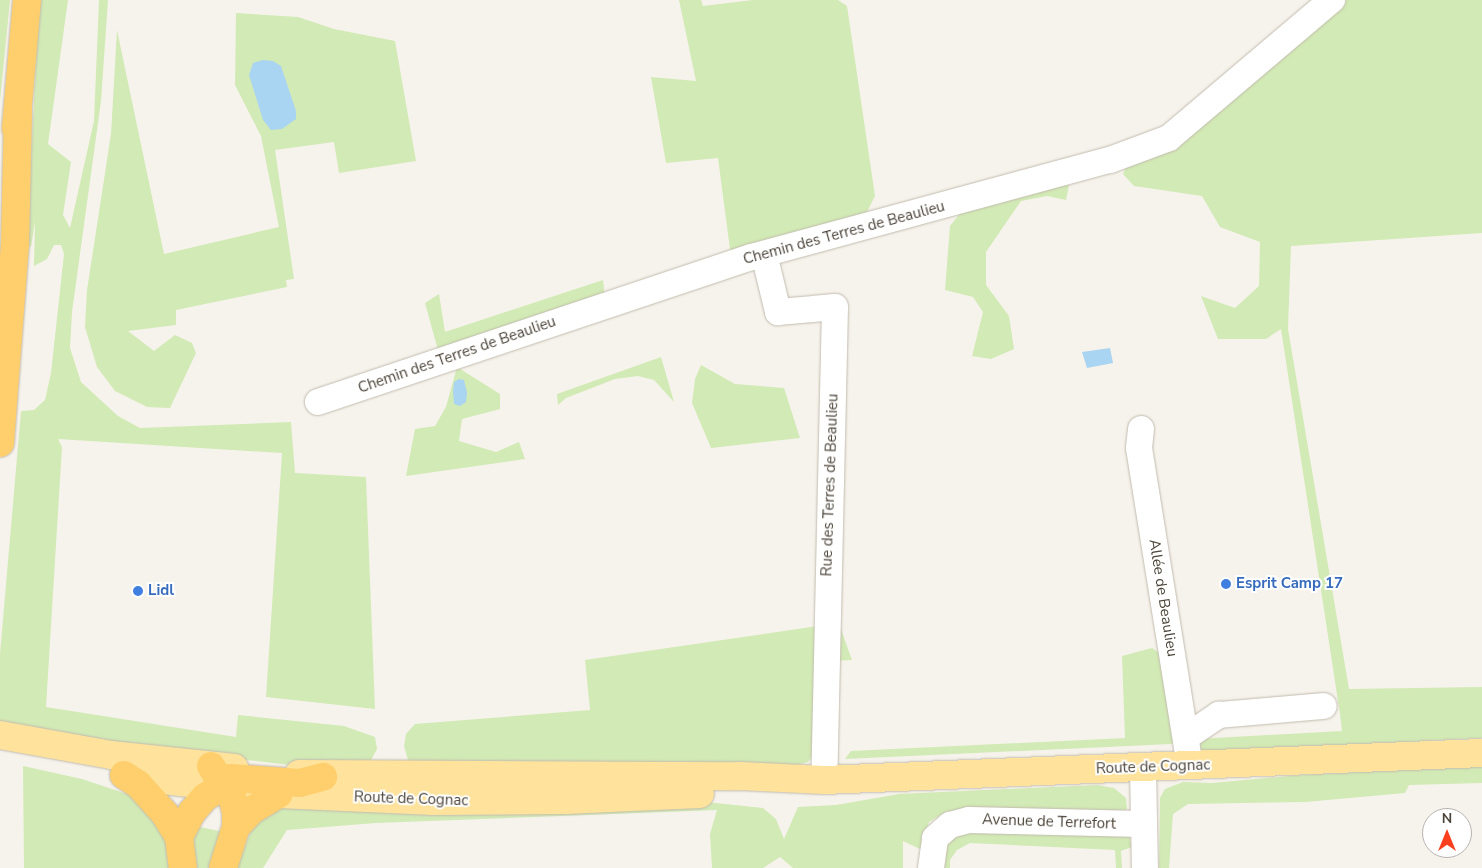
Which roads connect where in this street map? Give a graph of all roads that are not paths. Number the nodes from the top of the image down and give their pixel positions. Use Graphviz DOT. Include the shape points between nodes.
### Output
graph roads {
  1 [pos="27,0"];
  2 [pos="1332,0"];
  3 [pos="18,110"];
  4 [pos="0,172"];
  5 [pos="7,254"];
  6 [pos="764,254"];
  7 [pos="318,402"];
  8 [pos="1140,429"];
  9 [pos="0,443"];
  10 [pos="1324,706"];
  11 [pos="1186,738"];
  12 [pos="8,745"];
  13 [pos="1482,753"];
  14 [pos="1190,766"];
  15 [pos="1143,768"];
  16 [pos="124,775"];
  17 [pos="217,776"];
  18 [pos="323,777"];
  19 [pos="824,780"];
  20 [pos="279,794"];
  21 [pos="1142,824"];
  22 [pos="236,827"];
  23 [pos="179,837"];
  24 [pos="183,868"];
  25 [pos="223,868"];
  26 [pos="931,868"];
  27 [pos="1145,868"];
  1 -- 3 [label="highway"];
  2 -- 6 [label="street, Chemin des Terres de Beaulieu" via="1169,138 1110,160"];
  3 -- 4 [label="highway"];
  3 -- 5 [label="highway"];
  5 -- 9 [label="highway"];
  6 -- 7 [label="street, Chemin des Terres de Beaulieu"];
  6 -- 19 [label="street, Rue des Terres de Beaulieu" via="778,312 835,307"];
  8 -- 11 [label="street, Allée de Beaulieu" via="1139,448"];
  10 -- 11 [label="street" via="1219,715"];
  11 -- 14 [label="street, Allée de Beaulieu"];
  12 -- 16 [label="main road, Route de Cognac"];
  12 -- 17 [label="main road, Route de Cognac"];
  13 -- 14 [label="main road, Route de Cognac"];
  14 -- 15 [label="main road, Route de Cognac"];
  15 -- 19 [label="main road, Route de Cognac"];
  15 -- 21 [label="street"];
  16 -- 17 [label="main road, Route de Cognac"];
  16 -- 23 [label="highway" via="152,798"];
  17 -- 18 [label="highway" via="300,784"];
  17 -- 20 [label="main road, Route de Cognac"];
  17 -- 22 [label="highway" via="234,804"];
  17 -- 23 [label="highway"];
  18 -- 19 [label="main road, Route de Cognac" via="740,776"];
  19 -- 20 [label="main road, Route de Cognac" via="755,790 527,801 434,801"];
  20 -- 22 [label="highway" via="252,810"];
  21 -- 26 [label="street, Avenue de Terrefort" via="969,820 950,825 935,838"];
  21 -- 27 [label="street"];
  22 -- 25 [label="highway"];
  23 -- 24 [label="highway"];
}
